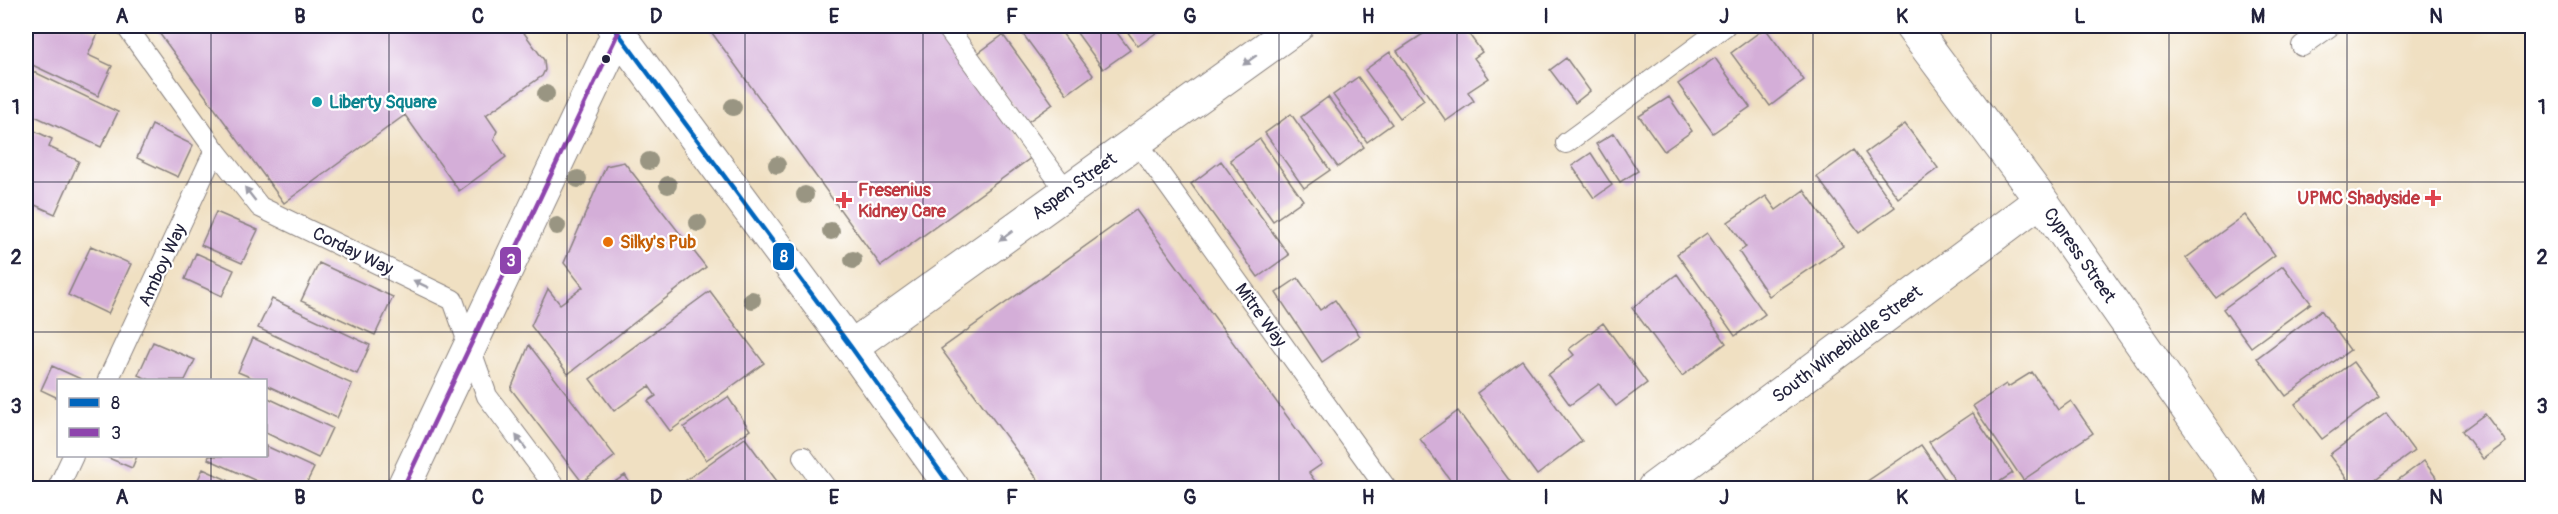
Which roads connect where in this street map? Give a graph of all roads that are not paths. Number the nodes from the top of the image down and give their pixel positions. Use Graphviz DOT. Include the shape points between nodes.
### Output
graph roads {
  1 [pos="126,26"];
  2 [pos="946,26"];
  3 [pos="1297,26"];
  4 [pos="1725,26"];
  5 [pos="1911,26"];
  6 [pos="2330,26"];
  7 [pos="616,29"];
  8 [pos="2302,46"];
  9 [pos="1137,142"];
  10 [pos="1566,143"];
  11 [pos="215,150"];
  12 [pos="1067,192"];
  13 [pos="2041,200"];
  14 [pos="470,344"];
  15 [pos="852,347"];
  16 [pos="109,379"];
  17 [pos="73,457"];
  18 [pos="803,457"];
  19 [pos="58,489"];
  20 [pos="403,489"];
  21 [pos="556,489"];
  22 [pos="826,489"];
  23 [pos="952,489"];
  24 [pos="1386,489"];
  25 [pos="1654,489"];
  26 [pos="2243,489"];
  1 -- 11 [label="lane, Corday Way"];
  2 -- 12 [label="lane"];
  3 -- 9 [label="street, Aspen Street, one-way"];
  4 -- 10 [label="lane"];
  5 -- 13 [label="street, Cypress Street"];
  6 -- 8 [label="lane"];
  7 -- 14 [label="street"];
  7 -- 15 [label="street"];
  9 -- 12 [label="street, Aspen Street"];
  9 -- 24 [label="lane, Mitre Way"];
  14 -- 11 [label="lane, Corday Way, one-way" via="453,300 260,207"];
  11 -- 16 [label="lane, Amboy Way"];
  12 -- 15 [label="street, Aspen Street, one-way"];
  13 -- 25 [label="street, South Winebiddle Street"];
  13 -- 26 [label="street, Cypress Street"];
  14 -- 20 [label="street"];
  21 -- 14 [label="lane, Corday Way, one-way" via="487,396"];
  15 -- 23 [label="street"];
  17 -- 19 [label="lane"];
  18 -- 22 [label="lane"];
}
